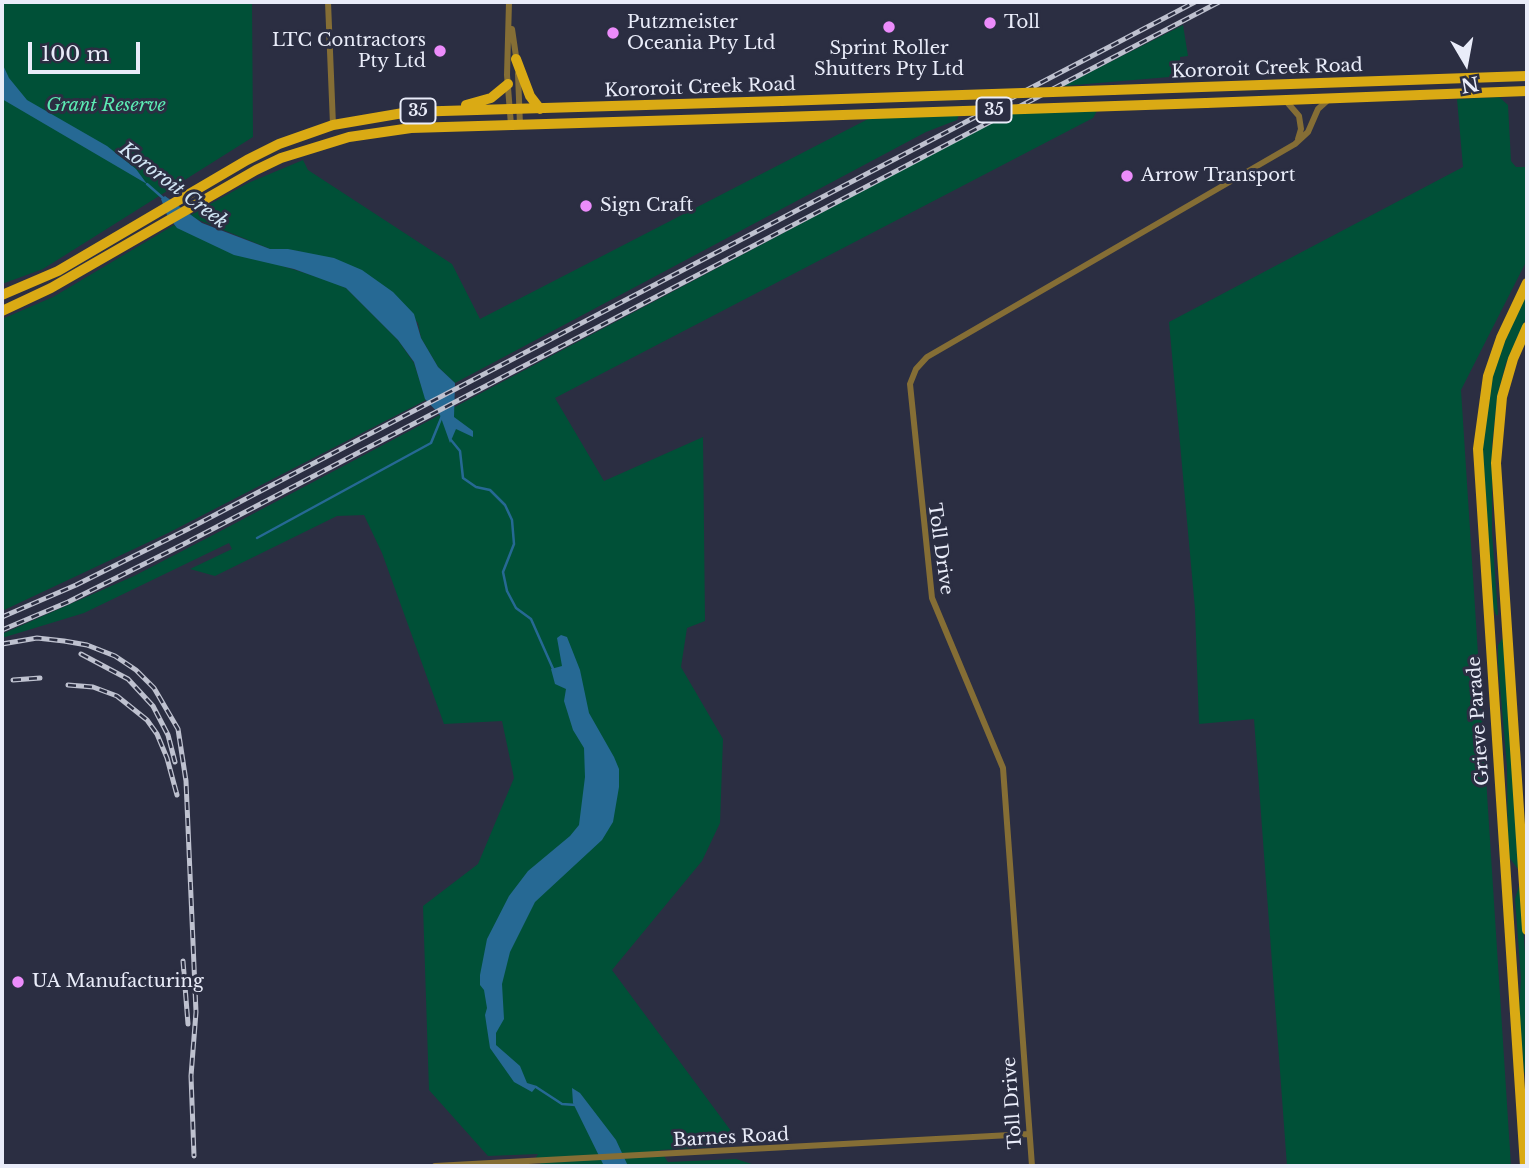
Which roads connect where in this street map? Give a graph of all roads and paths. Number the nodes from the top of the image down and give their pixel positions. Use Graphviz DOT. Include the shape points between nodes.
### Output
graph roads {
  1 [pos="328,2"];
  2 [pos="509,2"];
  3 [pos="509,13"];
  4 [pos="516,59"];
  5 [pos="1527,76"];
  6 [pos="508,83"];
  7 [pos="1527,91"];
  8 [pos="1344,98"];
  9 [pos="1278,100"];
  10 [pos="514,109"];
  11 [pos="540,109"];
  12 [pos="438,110"];
  13 [pos="333,125"];
  14 [pos="515,125"];
  15 [pos="1295,144"];
  16 [pos="1527,283"];
  17 [pos="2,295"];
  18 [pos="2,311"];
  19 [pos="1527,327"];
  20 [pos="1527,930"];
  21 [pos="1029,1134"];
  22 [pos="1032,1164"];
  23 [pos="435,1166"];
  24 [pos="1525,1166"];
  1 -- 13 [label="street"];
  2 -- 3 [label="street"];
  3 -- 4 [label="street"];
  3 -- 6 [label="street"];
  4 -- 10 [label="street"];
  4 -- 11 [label="main road"];
  5 -- 11 [label="main road, Kororoit Creek Road / 35, bridge"];
  6 -- 10 [label="street"];
  6 -- 12 [label="main road" via="483,101"];
  7 -- 8 [label="main road, Kororoit Creek Road / 35"];
  8 -- 9 [label="main road, Kororoit Creek Road / 35"];
  8 -- 15 [label="street, Toll Drive" via="1322,104 1308,132"];
  9 -- 14 [label="main road, Kororoit Creek Road / 35, bridge"];
  9 -- 15 [label="street" via="1292,105 1299,116 1300,134"];
  10 -- 11 [label="main road, Kororoit Creek Road / 35"];
  10 -- 12 [label="main road, Kororoit Creek Road / 35"];
  10 -- 14 [label="street"];
  12 -- 13 [label="main road, Kororoit Creek Road / 35"];
  13 -- 17 [label="main road, Kororoit Creek Road / 35" via="279,144 58,271"];
  14 -- 18 [label="main road, Kororoit Creek Road / 35" via="395,129 349,136 281,158"];
  15 -- 21 [label="street, Toll Drive" via="927,357 910,384 932,598 1003,768"];
  16 -- 24 [label="main road, Grieve Parade" via="1500,338 1488,376 1478,449"];
  19 -- 20 [label="main road, Grieve Parade" via="1505,384 1496,450"];
  21 -- 22 [label="street, Toll Drive"];
  21 -- 23 [label="street, Barnes Road"];
}
